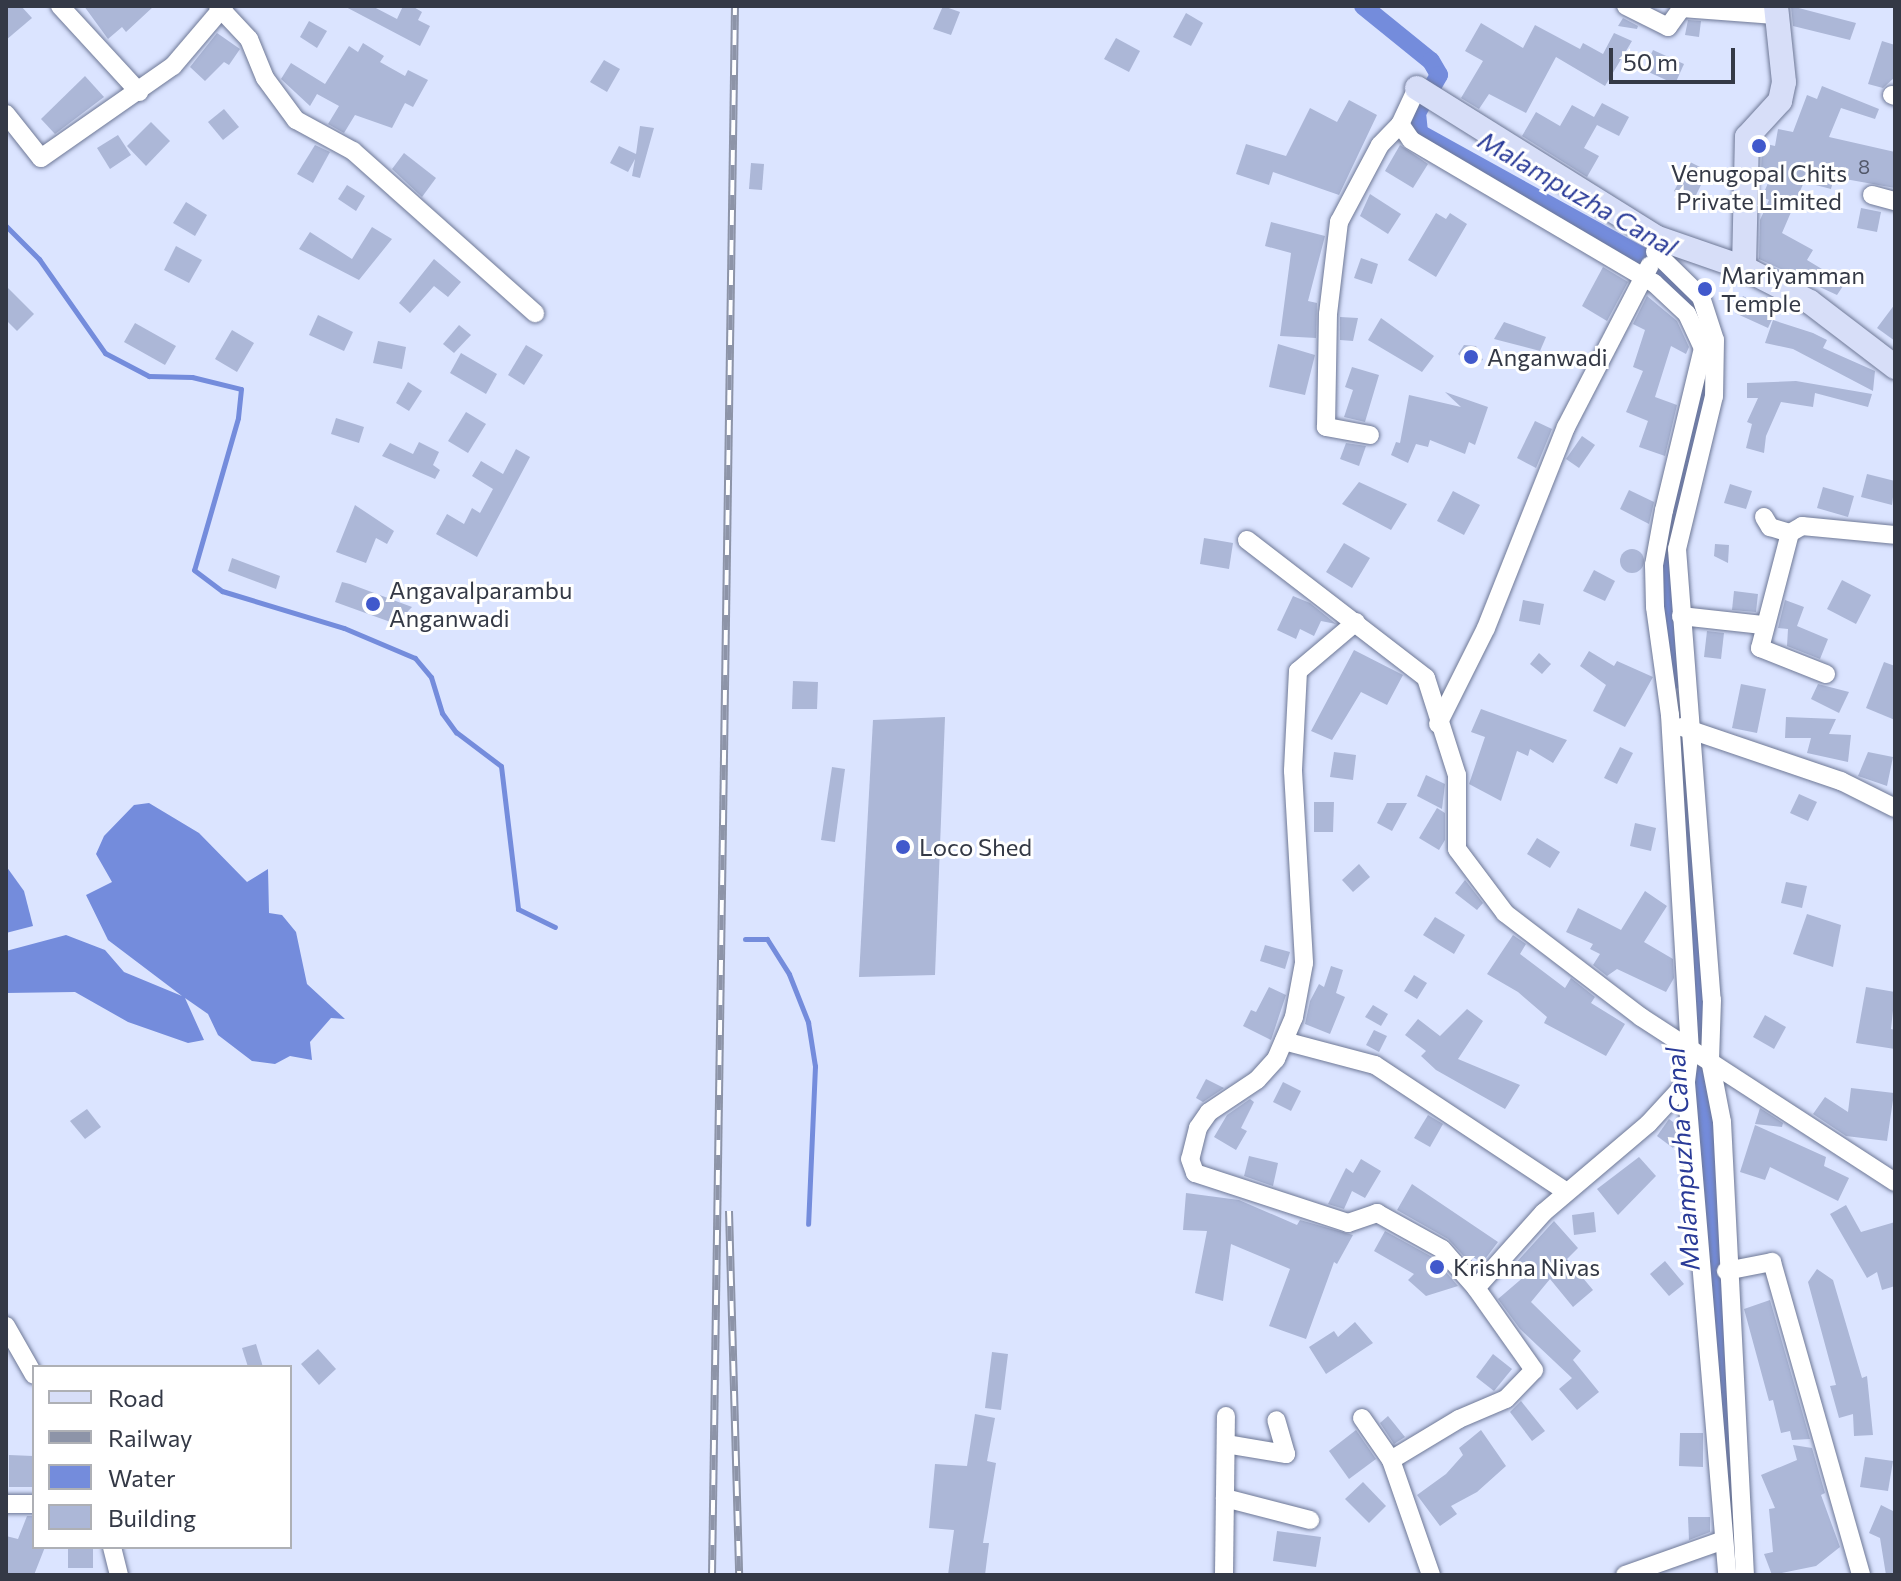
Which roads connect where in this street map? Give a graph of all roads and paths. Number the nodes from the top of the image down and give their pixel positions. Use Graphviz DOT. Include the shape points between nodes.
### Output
graph roads {
  1 [pos="60,6"];
  2 [pos="1626,6"];
  3 [pos="221,7"];
  4 [pos="1776,11"];
  5 [pos="139,92"];
  6 [pos="1426,95"];
  7 [pos="6,114"];
  8 [pos="1400,124"];
  9 [pos="1872,195"];
  10 [pos="1895,201"];
  11 [pos="1655,245"];
  12 [pos="1744,268"];
  13 [pos="1645,277"];
  14 [pos="535,313"];
  15 [pos="1895,367"];
  16 [pos="1370,435"];
  17 [pos="1764,517"];
  18 [pos="1790,533"];
  19 [pos="1895,535"];
  20 [pos="1247,540"];
  21 [pos="1681,616"];
  22 [pos="1356,622"];
  23 [pos="1763,625"];
  24 [pos="1826,674"];
  25 [pos="1438,724"];
  26 [pos="1691,727"];
  27 [pos="1670,728"];
  28 [pos="1895,808"];
  29 [pos="1284,1041"];
  30 [pos="1690,1049"];
  31 [pos="1710,1060"];
  32 [pos="1686,1083"];
  33 [pos="1895,1182"];
  34 [pos="1567,1192"];
  35 [pos="1726,1271"];
  36 [pos="1476,1288"];
  37 [pos="6,1326"];
  38 [pos="32,1372"];
  39 [pos="1226,1416"];
  40 [pos="1362,1418"];
  41 [pos="1276,1420"];
  42 [pos="1226,1444"];
  43 [pos="1391,1460"];
  44 [pos="1225,1498"];
  45 [pos="6,1504"];
  46 [pos="32,1504"];
  47 [pos="1310,1520"];
  48 [pos="1721,1541"];
  49 [pos="112,1549"];
  50 [pos="119,1575"];
  51 [pos="1224,1575"];
  52 [pos="1431,1575"];
  53 [pos="1625,1575"];
  54 [pos="1727,1575"];
  55 [pos="1745,1575"];
  56 [pos="1861,1575"];
  1 -- 5 [label="street"];
  2 -- 4 [label="street" via="1668,27 1682,8"];
  3 -- 5 [label="street" via="173,66"];
  3 -- 14 [label="street" via="249,39 265,78 296,120 353,151"];
  4 -- 12 [label="main road" via="1784,82 1775,108 1747,137"];
  5 -- 7 [label="street" via="41,158"];
  6 -- 8 [label="street"];
  6 -- 11 [label="main road"];
  8 -- 13 [label="street" via="1411,140"];
  8 -- 16 [label="street" via="1380,145 1339,222 1328,314 1326,427"];
  9 -- 10 [label="street"];
  11 -- 12 [label="main road"];
  11 -- 13 [label="street"];
  11 -- 21 [label="street" via="1701,297 1715,340 1714,396 1677,549"];
  12 -- 15 [label="main road" via="1810,302"];
  13 -- 25 [label="street" via="1566,427 1486,628"];
  13 -- 27 [label="street" via="1687,314 1703,348 1654,565"];
  17 -- 18 [label="street" via="1770,527"];
  18 -- 19 [label="street" via="1802,526"];
  18 -- 23 [label="street"];
  20 -- 22 [label="street"];
  21 -- 23 [label="street"];
  21 -- 26 [label="street"];
  22 -- 25 [label="street" via="1426,678"];
  22 -- 29 [label="street" via="1298,671 1293,771 1304,963"];
  23 -- 24 [label="street" via="1760,648"];
  25 -- 30 [label="street" via="1457,775 1457,849 1505,913"];
  26 -- 27 [label="street"];
  26 -- 28 [label="street" via="1841,781"];
  26 -- 31 [label="street" via="1712,1000"];
  27 -- 30 [label="street"];
  29 -- 34 [label="street" via="1375,1065"];
  29 -- 36 [label="street" via="1257,1080 1209,1112 1198,1128 1190,1159 1195,1173 1348,1223 1377,1213 1442,1249"];
  30 -- 31 [label="street"];
  30 -- 32 [label="street"];
  31 -- 33 [label="street"];
  31 -- 35 [label="street" via="1722,1122"];
  32 -- 34 [label="street" via="1648,1124"];
  32 -- 48 [label="street" via="1712,1350"];
  34 -- 36 [label="street"];
  35 -- 55 [label="street"];
  35 -- 56 [label="street" via="1772,1262"];
  36 -- 43 [label="street" via="1534,1370 1506,1399 1459,1419"];
  37 -- 38 [label="street"];
  39 -- 42 [label="street"];
  40 -- 43 [label="street"];
  41 -- 42 [label="street" via="1286,1454"];
  42 -- 44 [label="street"];
  43 -- 52 [label="street"];
  44 -- 47 [label="street"];
  44 -- 51 [label="street"];
  45 -- 46 [label="street"];
  48 -- 53 [label="street"];
  48 -- 54 [label="street"];
  49 -- 50 [label="street"];
}
